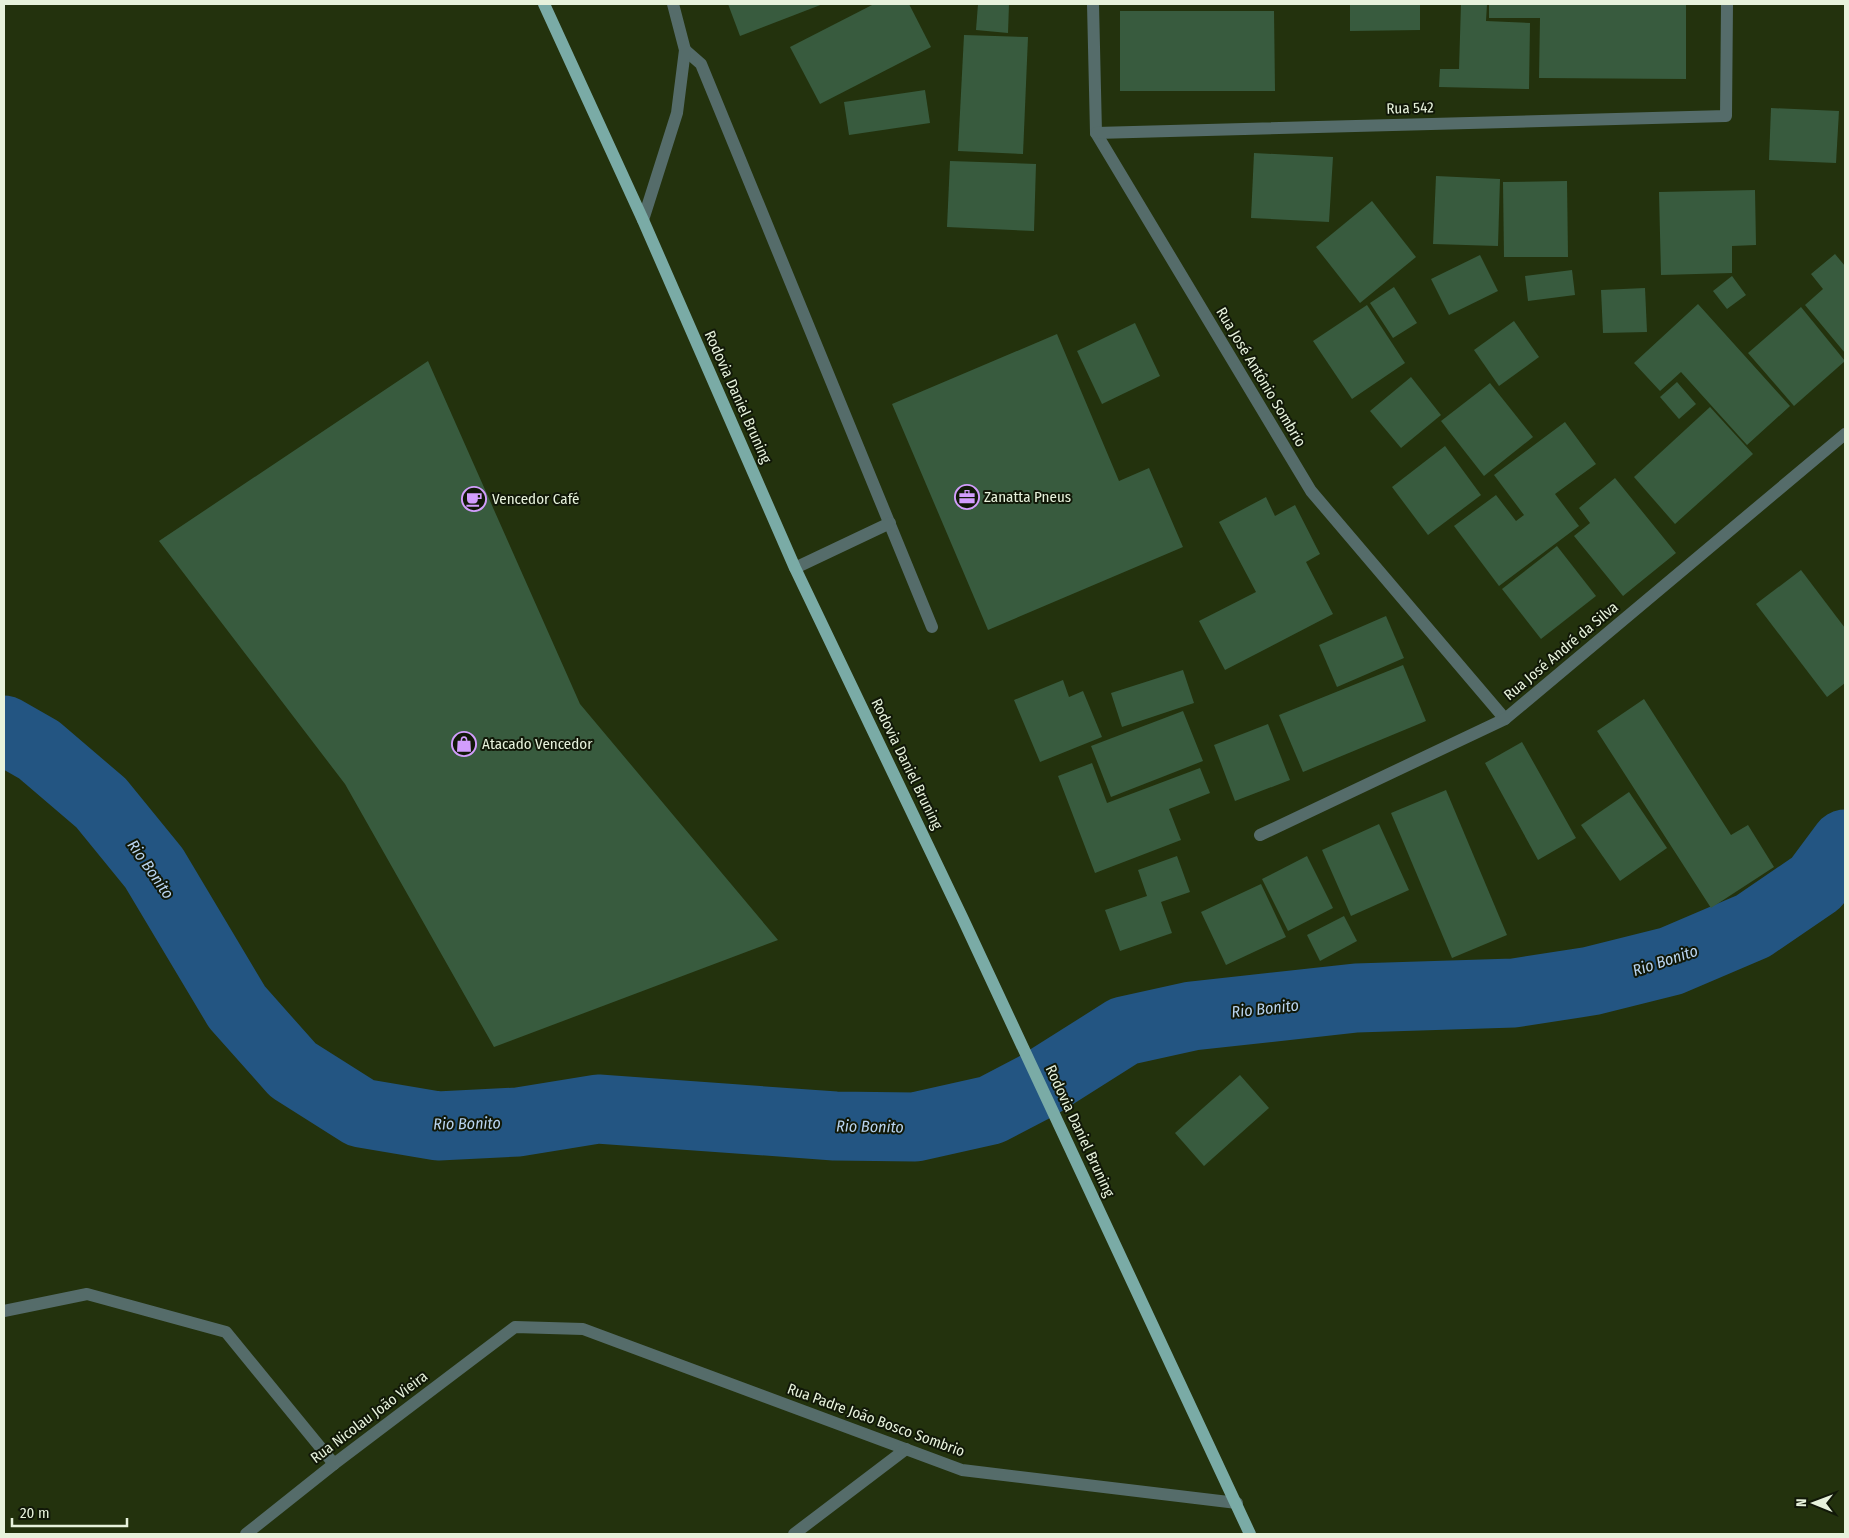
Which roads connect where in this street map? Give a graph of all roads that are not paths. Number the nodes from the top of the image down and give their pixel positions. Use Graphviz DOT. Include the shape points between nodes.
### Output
graph roads {
  1 [pos="544,4"];
  2 [pos="673,4"];
  3 [pos="1093,4"];
  4 [pos="1726,4"];
  5 [pos="685,50"];
  6 [pos="1096,133"];
  7 [pos="642,220"];
  8 [pos="1845,434"];
  9 [pos="890,523"];
  10 [pos="795,568"];
  11 [pos="932,627"];
  12 [pos="1505,719"];
  13 [pos="1260,835"];
  14 [pos="4,1312"];
  15 [pos="515,1327"];
  16 [pos="906,1449"];
  17 [pos="334,1464"];
  18 [pos="1236,1504"];
  19 [pos="246,1534"];
  20 [pos="794,1534"];
  21 [pos="1250,1534"];
  1 -- 7 [label="main road, Rodovia Daniel Bruning"];
  2 -- 5 [label="street"];
  3 -- 6 [label="street, Rua José Antônio Sombrio"];
  4 -- 6 [label="street, Rua 542" via="1726,116"];
  5 -- 7 [label="street" via="677,113"];
  5 -- 9 [label="street" via="701,64"];
  6 -- 12 [label="street, Rua José Antônio Sombrio" via="1311,491"];
  7 -- 10 [label="main road, Rodovia Daniel Bruning"];
  8 -- 12 [label="street, Rua José André da Silva"];
  9 -- 10 [label="street"];
  9 -- 11 [label="street"];
  10 -- 18 [label="main road, Rodovia Daniel Bruning"];
  12 -- 13 [label="street, Rua José André da Silva"];
  14 -- 17 [label="street" via="87,1294 226,1332"];
  15 -- 16 [label="street, Rua Padre João Bosco Sombrio" via="582,1329"];
  15 -- 17 [label="street, Rua Nicolau João Vieira"];
  16 -- 18 [label="street, Rua Padre João Bosco Sombrio" via="962,1470"];
  16 -- 20 [label="street"];
  17 -- 19 [label="street, Rua Nicolau João Vieira"];
  18 -- 21 [label="main road, Rodovia Daniel Bruning"];
}
